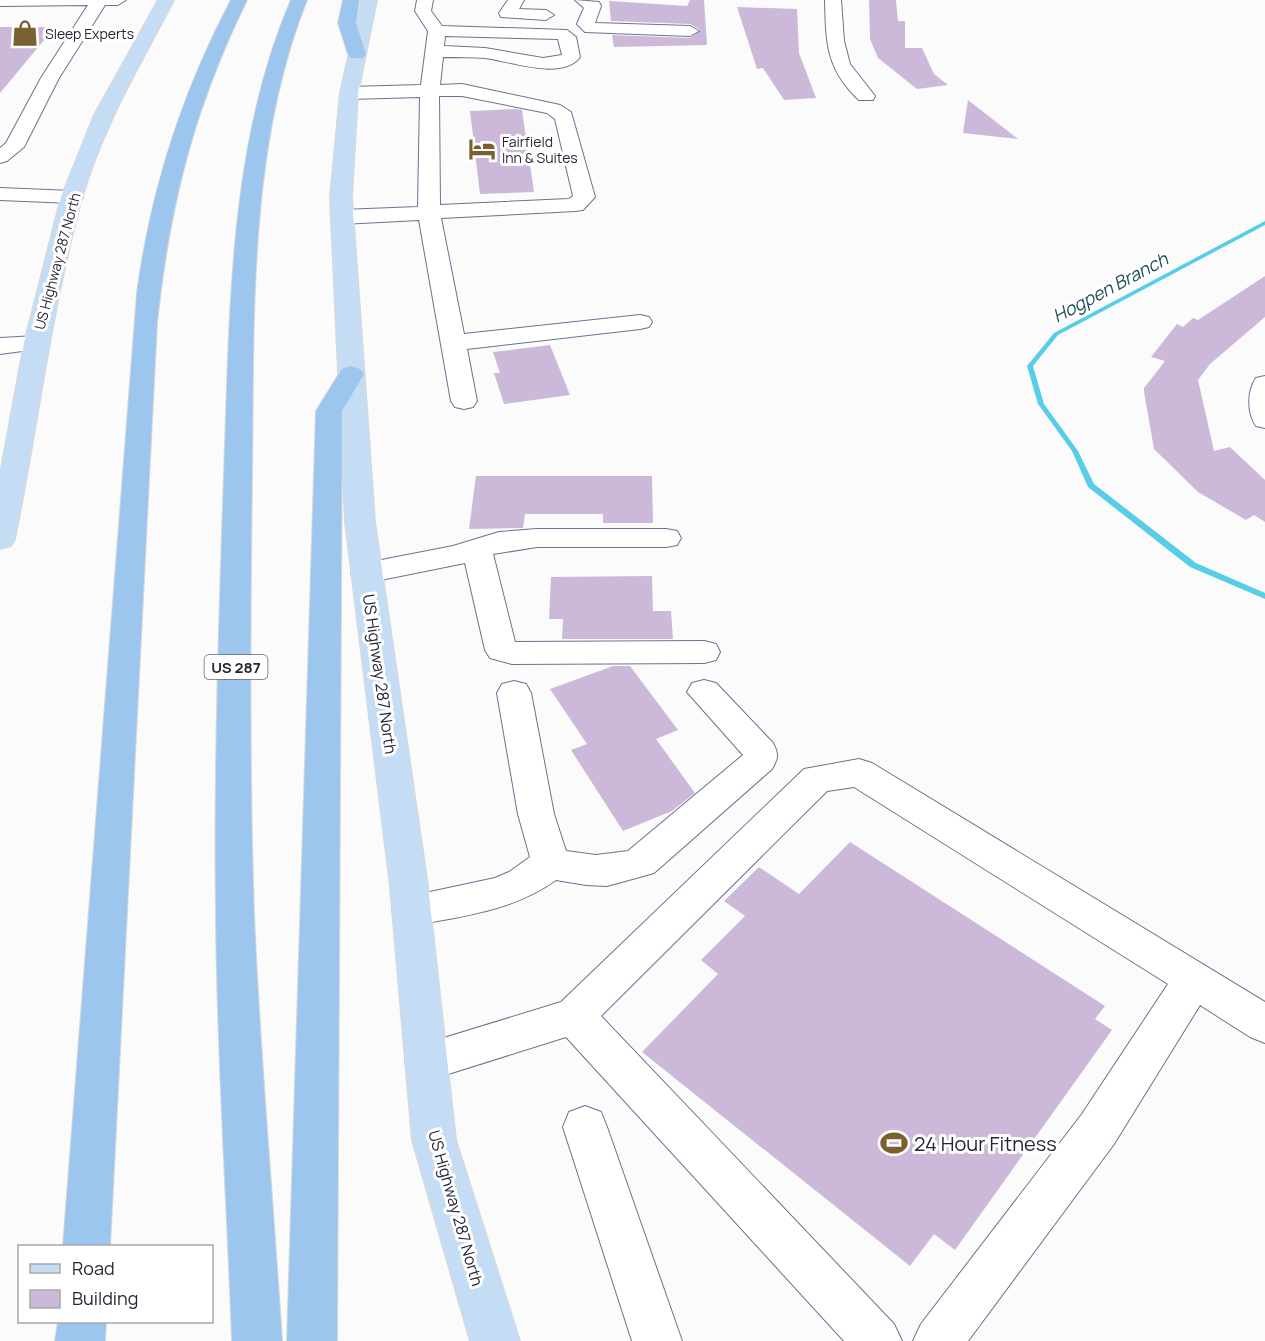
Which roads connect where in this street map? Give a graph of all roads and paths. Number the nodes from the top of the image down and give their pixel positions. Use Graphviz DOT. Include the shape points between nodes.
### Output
graph roads {
  1 [pos="0,0"];
  2 [pos="100,0"];
  3 [pos="120,0"];
  4 [pos="166,0"];
  5 [pos="238,0"];
  6 [pos="299,0"];
  7 [pos="425,0"];
  8 [pos="516,0"];
  9 [pos="583,0"];
  10 [pos="833,0"];
  11 [pos="366,1"];
  12 [pos="547,15"];
  13 [pos="437,31"];
  14 [pos="690,31"];
  15 [pos="435,51"];
  16 [pos="357,54"];
  17 [pos="430,90"];
  18 [pos="349,93"];
  19 [pos="866,96"];
  20 [pos="0,156"];
  21 [pos="0,194"];
  22 [pos="72,197"];
  23 [pos="429,212"];
  24 [pos="342,217"];
  25 [pos="640,322"];
  26 [pos="36,343"];
  27 [pos="453,343"];
  28 [pos="0,346"];
  29 [pos="351,374"];
  30 [pos="1265,384"];
  31 [pos="464,401"];
  32 [pos="1265,420"];
  33 [pos="666,538"];
  34 [pos="0,539"];
  35 [pos="477,549"];
  36 [pos="366,573"];
  37 [pos="704,652"];
  38 [pos="704,692"];
  39 [pos="514,693"];
  40 [pos="551,863"];
  41 [pos="411,910"];
  42 [pos="1194,979"];
  43 [pos="574,1016"];
  44 [pos="1265,1024"];
  45 [pos="426,1062"];
  46 [pos="585,1127"];
  47 [pos="86,1245"];
  48 [pos="82,1323"];
  49 [pos="80,1341"];
  50 [pos="257,1341"];
  51 [pos="312,1341"];
  52 [pos="495,1341"];
  53 [pos="657,1341"];
  54 [pos="877,1341"];
  55 [pos="938,1341"];
  1 -- 2 [label="street"];
  2 -- 3 [label="street"];
  2 -- 20 [label="street" via="50,78 14,147"];
  4 -- 22 [label="main road, US Highway 287 North" via="104,115"];
  5 -- 47 [label="highway" via="189,113 155,242 145,322"];
  6 -- 50 [label="highway, US 287" via="271,83 257,152 242,306 236,560 235,915"];
  7 -- 13 [label="street" via="423,11"];
  8 -- 12 [label="street" via="507,13"];
  9 -- 14 [label="street" via="593,6 586,24 591,28"];
  10 -- 19 [label="street" via="836,58 850,83"];
  11 -- 16 [label="highway" via="347,23"];
  13 -- 15 [label="street"];
  13 -- 15 [label="street" via="561,34 567,37 572,57 549,63"];
  15 -- 17 [label="street"];
  16 -- 18 [label="main road, US Highway 287 North"];
  17 -- 18 [label="street"];
  17 -- 23 [label="street"];
  17 -- 23 [label="street" via="462,90 553,109 564,116 584,197 575,205"];
  18 -- 24 [label="main road, US Highway 287 North"];
  21 -- 22 [label="street"];
  22 -- 26 [label="main road, US Highway 287 North"];
  23 -- 24 [label="street"];
  23 -- 27 [label="street"];
  24 -- 29 [label="main road, US Highway 287 North"];
  25 -- 27 [label="street"];
  26 -- 28 [label="street"];
  26 -- 34 [label="main road, US Highway 287 North"];
  27 -- 31 [label="street"];
  29 -- 36 [label="main road, US Highway 287 North"];
  29 -- 51 [label="highway" via="329,411"];
  30 -- 32 [label="street"];
  33 -- 35 [label="street" via="537,538"];
  35 -- 36 [label="street"];
  35 -- 37 [label="street" via="501,650"];
  36 -- 41 [label="main road, US Highway 287 North"];
  38 -- 40 [label="street" via="761,752 760,760 641,862 604,872 583,872"];
  39 -- 40 [label="street" via="536,814"];
  40 -- 41 [label="street" via="523,883 498,893"];
  41 -- 45 [label="main road, US Highway 287 North"];
  42 -- 43 [label="street" via="859,773 818,779"];
  42 -- 44 [label="street"];
  42 -- 55 [label="street" via="1098,1130"];
  43 -- 45 [label="street"];
  43 -- 54 [label="street"];
  45 -- 52 [label="main road, US Highway 287 North" via="434,1140"];
  46 -- 53 [label="street"];
  48 -- 49 [label="highway"];
}
